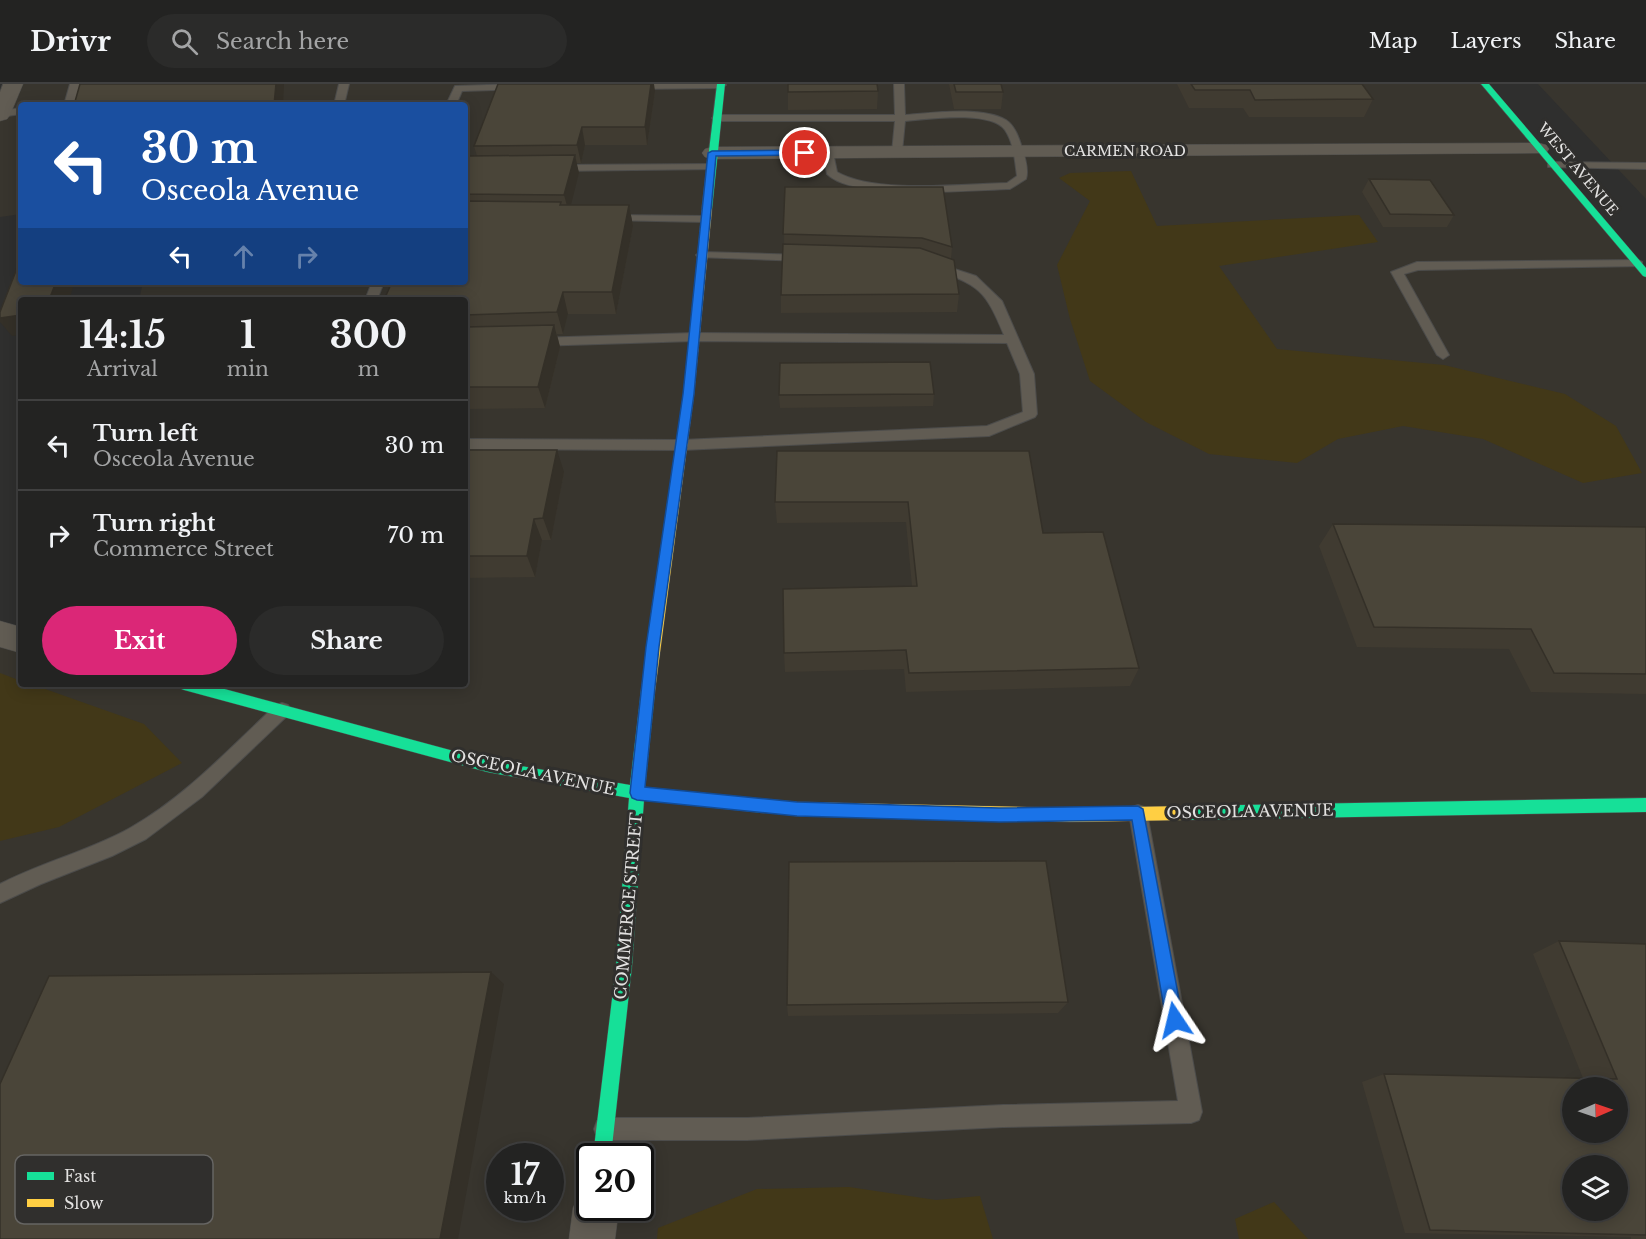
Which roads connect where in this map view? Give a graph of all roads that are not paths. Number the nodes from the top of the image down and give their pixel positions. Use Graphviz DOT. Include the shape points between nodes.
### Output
graph roads {
  1 [pos="13,84"];
  2 [pos="75,84"];
  3 [pos="344,84"];
  4 [pos="721,84"];
  5 [pos="899,84"];
  6 [pos="1485,84"];
  7 [pos="618,86"];
  8 [pos="526,87"];
  9 [pos="68,102"];
  10 [pos="340,102"];
  11 [pos="452,102"];
  12 [pos="18,112"];
  13 [pos="0,115"];
  14 [pos="717,118"];
  15 [pos="900,118"];
  16 [pos="1539,149"];
  17 [pos="897,152"];
  18 [pos="1019,152"];
  19 [pos="828,153"];
  20 [pos="711,160"];
  21 [pos="1552,165"];
  22 [pos="1646,165"];
  23 [pos="547,168"];
  24 [pos="598,218"];
  25 [pos="705,219"];
  26 [pos="702,255"];
  27 [pos="817,258"];
  28 [pos="920,261"];
  29 [pos="1642,269"];
  30 [pos="694,338"];
  31 [pos="1012,339"];
  32 [pos="527,342"];
  33 [pos="1443,355"];
  34 [pos="468,444"];
  35 [pos="681,445"];
  36 [pos="0,634"];
  37 [pos="18,639"];
  38 [pos="195,687"];
  39 [pos="282,711"];
  40 [pos="637,793"];
  41 [pos="1646,805"];
  42 [pos="1138,813"];
  43 [pos="0,894"];
  44 [pos="605,1129"];
  45 [pos="603,1143"];
  46 [pos="594,1221"];
  47 [pos="592,1239"];
  1 -- 13 [label="street"];
  2 -- 9 [label="lane"];
  3 -- 10 [label="lane"];
  4 -- 7 [label="lane"];
  4 -- 14 [label="street, COMMERCE STREET"];
  5 -- 15 [label="lane"];
  6 -- 16 [label="street, WEST AVENUE"];
  8 -- 11 [label="lane" via="458,88"];
  12 -- 13 [label="lane"];
  14 -- 15 [label="lane"];
  14 -- 20 [label="street, COMMERCE STREET"];
  15 -- 17 [label="lane"];
  15 -- 18 [label="lane" via="996,119 1008,126"];
  16 -- 18 [label="street, CARMEN ROAD"];
  16 -- 21 [label="street, WEST AVENUE"];
  17 -- 18 [label="street, CARMEN ROAD"];
  17 -- 19 [label="street, CARMEN ROAD"];
  18 -- 19 [label="lane" via="1022,177 1010,186 930,188 848,183 832,174"];
  19 -- 20 [label="street, CARMEN ROAD"];
  20 -- 23 [label="lane"];
  20 -- 25 [label="street, COMMERCE STREET"];
  21 -- 22 [label="lane"];
  21 -- 29 [label="street, WEST AVENUE"];
  24 -- 25 [label="lane"];
  25 -- 26 [label="street, COMMERCE STREET"];
  26 -- 27 [label="lane"];
  26 -- 30 [label="street, COMMERCE STREET"];
  28 -- 31 [label="lane" via="972,279 996,301"];
  29 -- 33 [label="lane" via="1417,266 1397,272"];
  30 -- 31 [label="lane"];
  30 -- 32 [label="lane"];
  30 -- 35 [label="street, COMMERCE STREET"];
  31 -- 35 [label="lane" via="1027,374 1030,414 989,431"];
  34 -- 35 [label="lane"];
  35 -- 40 [label="street, COMMERCE STREET" via="652,647"];
  36 -- 37 [label="street"];
  38 -- 39 [label="street, OSCEOLA AVENUE"];
  39 -- 40 [label="street, OSCEOLA AVENUE" via="487,766"];
  39 -- 43 [label="lane" via="197,791 138,833"];
  40 -- 42 [label="street, OSCEOLA AVENUE" via="797,809 999,815"];
  40 -- 44 [label="street, COMMERCE STREET" via="624,966"];
  41 -- 42 [label="street, OSCEOLA AVENUE"];
  42 -- 44 [label="lane" via="1191,1112 1003,1116 747,1130"];
  44 -- 45 [label="street, COMMERCE STREET"];
  46 -- 47 [label="street"];
}
